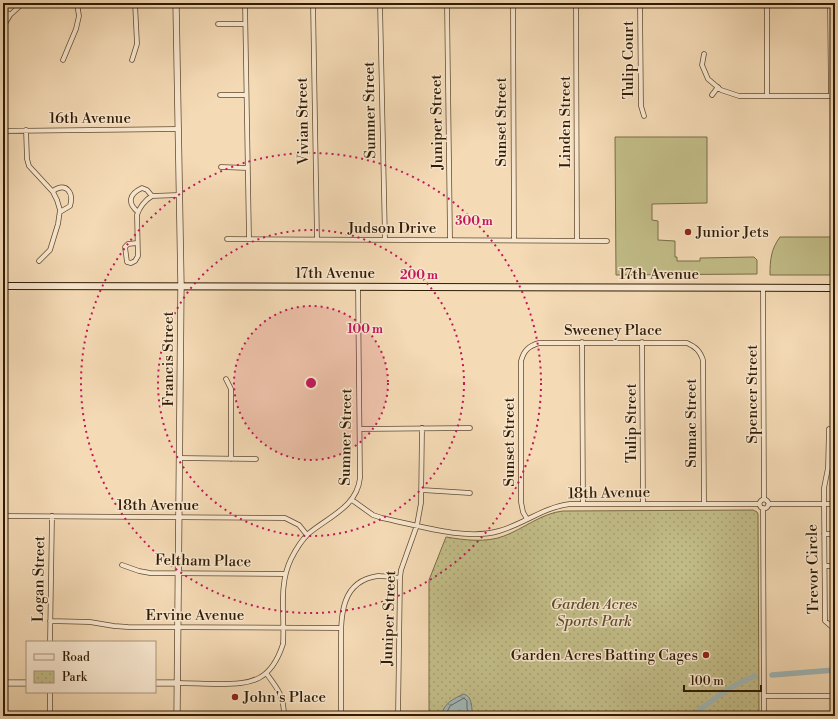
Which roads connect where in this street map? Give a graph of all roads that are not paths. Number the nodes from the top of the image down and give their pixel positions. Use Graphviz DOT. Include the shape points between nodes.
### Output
graph roads {
  1 [pos="23,3"];
  2 [pos="77,3"];
  3 [pos="135,3"];
  4 [pos="176,3"];
  5 [pos="245,3"];
  6 [pos="313,3"];
  7 [pos="380,3"];
  8 [pos="447,3"];
  9 [pos="513,3"];
  10 [pos="576,3"];
  11 [pos="640,3"];
  12 [pos="767,3"];
  13 [pos="830,3"];
  14 [pos="3,10"];
  15 [pos="10,15"];
  16 [pos="218,24"];
  17 [pos="245,24"];
  18 [pos="3,27"];
  19 [pos="704,54"];
  20 [pos="63,60"];
  21 [pos="132,60"];
  22 [pos="718,87"];
  23 [pos="220,95"];
  24 [pos="246,95"];
  25 [pos="712,95"];
  26 [pos="767,96"];
  27 [pos="833,96"];
  28 [pos="644,116"];
  29 [pos="178,129"];
  30 [pos="26,130"];
  31 [pos="3,131"];
  32 [pos="221,167"];
  33 [pos="248,168"];
  34 [pos="53,191"];
  35 [pos="179,194"];
  36 [pos="152,196"];
  37 [pos="60,212"];
  38 [pos="138,212"];
  39 [pos="227,239"];
  40 [pos="249,239"];
  41 [pos="317,240"];
  42 [pos="385,240"];
  43 [pos="450,240"];
  44 [pos="514,240"];
  45 [pos="577,241"];
  46 [pos="607,241"];
  47 [pos="137,243"];
  48 [pos="39,261"];
  49 [pos="3,286"];
  50 [pos="181,286"];
  51 [pos="358,286"];
  52 [pos="763,288"];
  53 [pos="835,288"];
  54 [pos="582,342"];
  55 [pos="642,342"];
  56 [pos="532,345"];
  57 [pos="694,346"];
  58 [pos="226,379"];
  59 [pos="422,428"];
  60 [pos="470,428"];
  61 [pos="360,429"];
  62 [pos="829,429"];
  63 [pos="179,458"];
  64 [pos="231,459"];
  65 [pos="256,459"];
  66 [pos="422,490"];
  67 [pos="470,493"];
  68 [pos="764,499"];
  69 [pos="352,500"];
  70 [pos="583,504"];
  71 [pos="643,504"];
  72 [pos="704,504"];
  73 [pos="759,504"];
  74 [pos="768,504"];
  75 [pos="824,504"];
  76 [pos="835,504"];
  77 [pos="764,508"];
  78 [pos="3,516"];
  79 [pos="52,516"];
  80 [pos="179,517"];
  81 [pos="527,519"];
  82 [pos="417,525"];
  83 [pos="824,534"];
  84 [pos="835,534"];
  85 [pos="307,535"];
  86 [pos="122,565"];
  87 [pos="824,566"];
  88 [pos="835,566"];
  89 [pos="178,574"];
  90 [pos="285,574"];
  91 [pos="400,578"];
  92 [pos="50,622"];
  93 [pos="284,627"];
  94 [pos="835,627"];
  95 [pos="178,628"];
  96 [pos="341,628"];
  97 [pos="50,641"];
  98 [pos="266,673"];
  99 [pos="3,683"];
  100 [pos="26,683"];
  101 [pos="156,683"];
  102 [pos="178,683"];
  103 [pos="50,693"];
  104 [pos="764,696"];
  105 [pos="834,696"];
  106 [pos="50,716"];
  107 [pos="177,716"];
  108 [pos="284,716"];
  109 [pos="341,716"];
  110 [pos="398,716"];
  111 [pos="764,716"];
  112 [pos="833,716"];
  1 -- 15 [label="street"];
  2 -- 20 [label="street" via="76,29"];
  3 -- 21 [label="street" via="137,44"];
  4 -- 29 [label="street, Francis Street"];
  5 -- 17 [label="street"];
  6 -- 41 [label="street, Vivian Street"];
  7 -- 42 [label="street, Sumner Street"];
  8 -- 43 [label="street, Juniper Street"];
  9 -- 44 [label="street, Sunset Street"];
  10 -- 45 [label="street, Linden Street"];
  11 -- 28 [label="street, Tulip Court" via="641,106"];
  12 -- 26 [label="street"];
  13 -- 27 [label="street"];
  14 -- 15 [label="street"];
  15 -- 18 [label="street"];
  16 -- 17 [label="street"];
  17 -- 24 [label="street"];
  19 -- 22 [label="street" via="702,65 708,79"];
  22 -- 25 [label="street"];
  22 -- 26 [label="street" via="739,96"];
  23 -- 24 [label="street"];
  24 -- 33 [label="street"];
  26 -- 27 [label="street"];
  29 -- 30 [label="street, 16th Avenue"];
  29 -- 35 [label="street, Francis Street"];
  30 -- 31 [label="street, 16th Avenue"];
  30 -- 34 [label="street" via="29,166"];
  32 -- 33 [label="street"];
  33 -- 40 [label="street"];
  34 -- 37 [label="street"];
  34 -- 37 [label="street" via="64,188 69,193 70,206"];
  35 -- 36 [label="street"];
  35 -- 50 [label="street, Francis Street"];
  36 -- 38 [label="street"];
  36 -- 38 [label="street" via="147,190 138,190 130,203"];
  37 -- 48 [label="street" via="50,250"];
  38 -- 47 [label="street"];
  39 -- 40 [label="street, Judson Drive"];
  40 -- 41 [label="street, Judson Drive"];
  41 -- 42 [label="street, Judson Drive"];
  42 -- 43 [label="street, Judson Drive"];
  43 -- 44 [label="street, Judson Drive"];
  44 -- 45 [label="street, Judson Drive"];
  45 -- 46 [label="street, Judson Drive"];
  47 -- 47 [label="street" via="138,256 135,261 127,262 125,247"];
  49 -- 50 [label="main road, 17th Avenue"];
  50 -- 51 [label="main road, 17th Avenue"];
  50 -- 63 [label="street, Francis Street"];
  51 -- 52 [label="main road, 17th Avenue"];
  51 -- 61 [label="street, Sumner Street"];
  52 -- 53 [label="main road, 17th Avenue"];
  52 -- 68 [label="street, Spencer Street"];
  54 -- 55 [label="street, Sweeney Place"];
  54 -- 56 [label="street, Sweeney Place"];
  54 -- 70 [label="street"];
  55 -- 57 [label="street, Sweeney Place" via="687,343"];
  55 -- 71 [label="street, Tulip Street"];
  56 -- 81 [label="street, Sunset Street" via="521,360 521,502"];
  57 -- 72 [label="street, Sumac Street" via="703,360"];
  58 -- 64 [label="street" via="231,390"];
  59 -- 60 [label="street"];
  59 -- 61 [label="street"];
  59 -- 66 [label="street, Juniper Street"];
  61 -- 69 [label="street, Sumner Street" via="360,484"];
  62 -- 75 [label="street, Trevor Circle"];
  63 -- 64 [label="street"];
  63 -- 80 [label="street, Francis Street"];
  64 -- 65 [label="street"];
  66 -- 67 [label="street"];
  66 -- 82 [label="street, Juniper Street"];
  68 -- 73 [label="street"];
  68 -- 74 [label="street"];
  69 -- 82 [label="street, 18th Avenue" via="373,515"];
  69 -- 85 [label="street, Sumner Street"];
  70 -- 71 [label="street, 18th Avenue"];
  70 -- 81 [label="street, 18th Avenue" via="558,506"];
  71 -- 72 [label="street, 18th Avenue"];
  72 -- 73 [label="street, 18th Avenue"];
  73 -- 77 [label="street"];
  74 -- 75 [label="street"];
  74 -- 77 [label="street"];
  75 -- 76 [label="street"];
  75 -- 83 [label="street, Trevor Circle"];
  77 -- 104 [label="street"];
  78 -- 79 [label="street, 18th Avenue"];
  79 -- 80 [label="street, 18th Avenue"];
  79 -- 92 [label="street, Logan Street"];
  80 -- 85 [label="street, 18th Avenue" via="286,518 299,525"];
  80 -- 89 [label="street, Francis Street"];
  81 -- 82 [label="street, 18th Avenue" via="488,534 444,531"];
  82 -- 91 [label="street, Juniper Street"];
  83 -- 84 [label="street"];
  83 -- 87 [label="street, Trevor Circle"];
  85 -- 90 [label="street, Sumner Street" via="290,560"];
  86 -- 89 [label="street, Feltham Place" via="150,573"];
  87 -- 88 [label="street"];
  87 -- 94 [label="street, Trevor Circle" via="825,620"];
  89 -- 90 [label="street, Feltham Place"];
  89 -- 95 [label="street, Francis Street"];
  90 -- 93 [label="street, Sumner Street"];
  91 -- 96 [label="street" via="380,576 355,587 348,594"];
  91 -- 110 [label="street, Juniper Street"];
  92 -- 95 [label="street, Ervine Avenue"];
  92 -- 97 [label="street, Logan Street"];
  93 -- 95 [label="street, Ervine Avenue"];
  93 -- 96 [label="street, Ervine Avenue"];
  93 -- 98 [label="street, Sumner Street" via="283,644 279,655"];
  95 -- 102 [label="street, Francis Street"];
  96 -- 109 [label="street"];
  98 -- 102 [label="street" via="242,684"];
  98 -- 108 [label="street" via="282,696"];
  99 -- 100 [label="street"];
  101 -- 102 [label="street"];
  102 -- 107 [label="street, Francis Street"];
  103 -- 106 [label="street"];
  104 -- 105 [label="street"];
  104 -- 111 [label="street"];
  105 -- 112 [label="street"];
}
